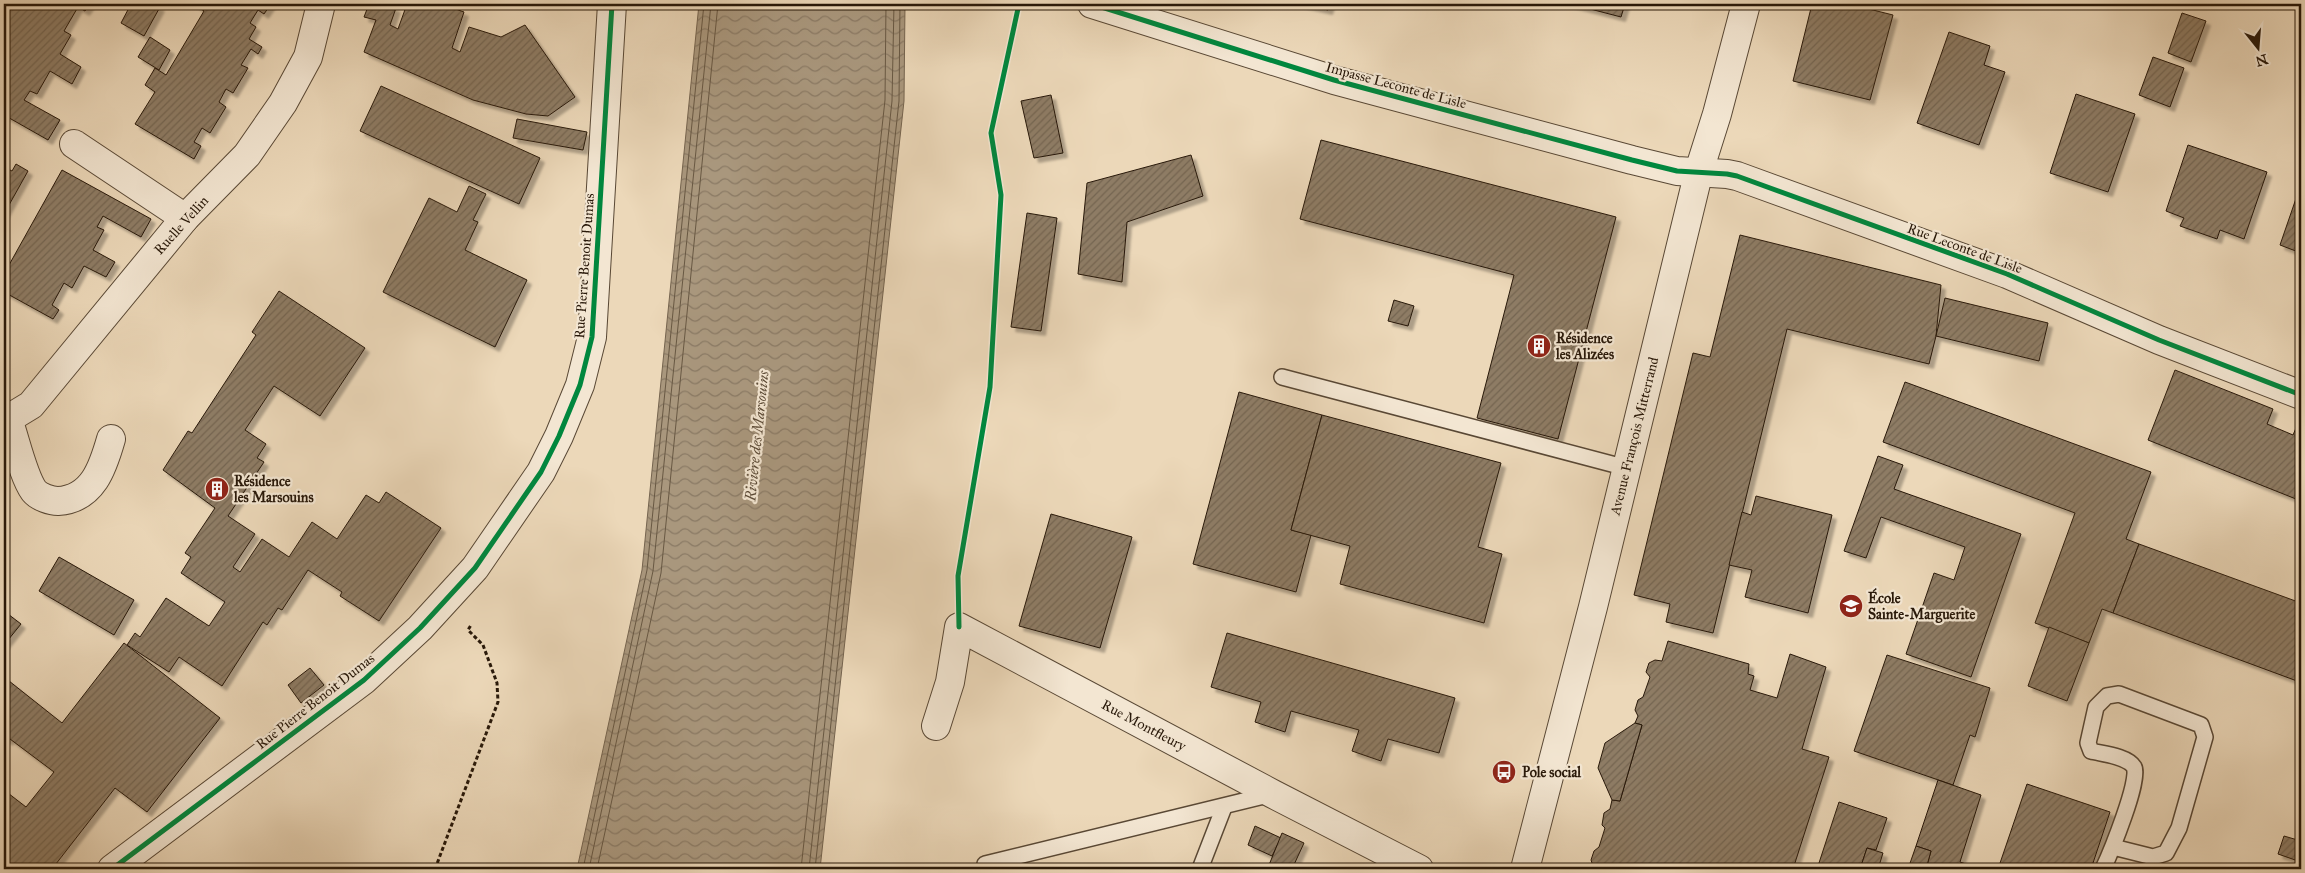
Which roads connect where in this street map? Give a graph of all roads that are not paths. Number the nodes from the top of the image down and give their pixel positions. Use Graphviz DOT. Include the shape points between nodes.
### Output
graph roads {
  1 [pos="321,4"];
  2 [pos="612,4"];
  3 [pos="1092,4"];
  4 [pos="1746,4"];
  5 [pos="74,144"];
  6 [pos="1699,171"];
  7 [pos="185,218"];
  8 [pos="1282,377"];
  9 [pos="2301,395"];
  10 [pos="6,419"];
  11 [pos="111,439"];
  12 [pos="1626,468"];
  13 [pos="936,726"];
  14 [pos="1273,794"];
  15 [pos="1224,806"];
  16 [pos="2113,847"];
  17 [pos="985,864"];
  18 [pos="112,869"];
  19 [pos="1200,869"];
  20 [pos="1419,869"];
  21 [pos="1525,869"];
  22 [pos="2103,869"];
  1 -- 7 [label="street, Ruelle Vellin" via="308,57 283,103 247,156"];
  2 -- 18 [label="street, Rue Pierre Benoit Dumas" via="592,337 580,385 541,472 475,568 420,628 364,680"];
  3 -- 6 [label="street, Impasse Leconte de Lisle" via="1344,83 1632,160 1677,170"];
  4 -- 6 [label="street, Avenue François Mitterrand"];
  5 -- 7 [label="street"];
  6 -- 9 [label="street, Rue Leconte de Lisle" via="1737,176 2007,274 2160,340"];
  6 -- 12 [label="street, Avenue François Mitterrand"];
  7 -- 10 [label="street, Ruelle Vellin" via="31,405"];
  8 -- 12 [label="lane"];
  10 -- 11 [label="street" via="35,493 52,501 67,500 83,493 96,480 104,466"];
  12 -- 21 [label="street, Avenue François Mitterrand"];
  13 -- 14 [label="street, Rue Montfleury" via="950,682 959,627"];
  14 -- 15 [label="lane"];
  14 -- 20 [label="street, Rue Montfleury"];
  15 -- 17 [label="lane"];
  15 -- 19 [label="lane"];
  16 -- 16 [label="lane" via="2153,857 2166,853 2179,828 2205,737 2201,725 2119,694 2106,696 2096,707 2088,743 2091,750 2130,762 2135,768 2135,781"];
  16 -- 22 [label="lane"];
}
